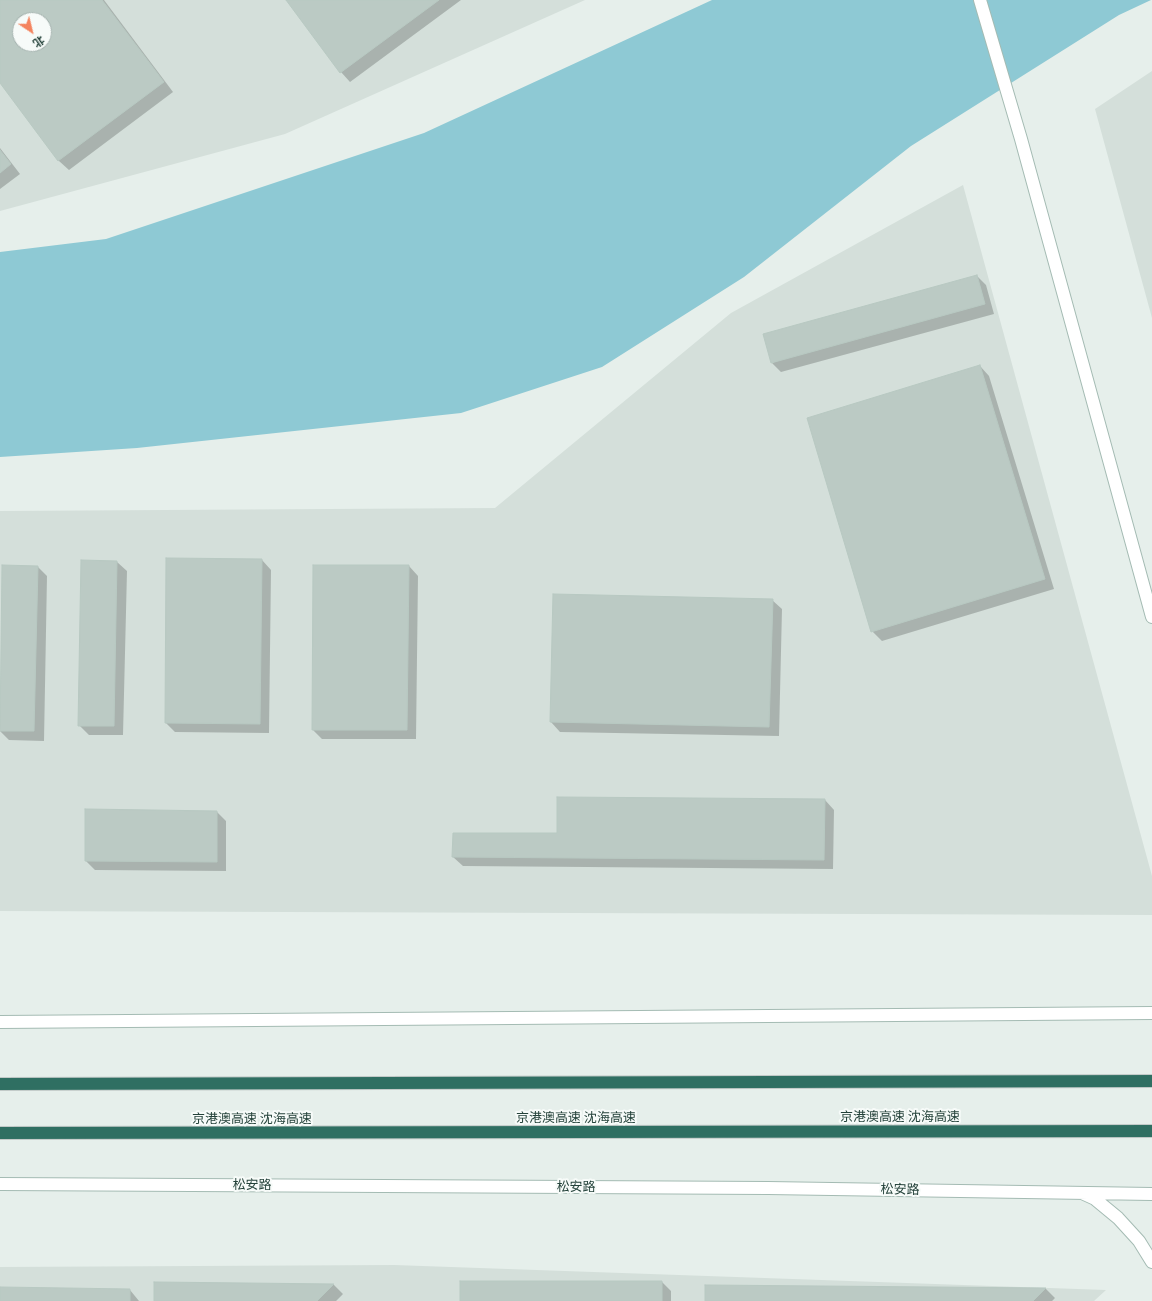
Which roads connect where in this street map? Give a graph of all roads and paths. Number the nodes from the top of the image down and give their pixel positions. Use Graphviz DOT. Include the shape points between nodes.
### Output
graph roads {
  1 [pos="980,0"];
  2 [pos="1152,617"];
  3 [pos="1152,1013"];
  4 [pos="0,1022"];
  5 [pos="1152,1081"];
  6 [pos="0,1084"];
  7 [pos="1152,1131"];
  8 [pos="0,1133"];
  9 [pos="0,1184"];
  10 [pos="1081,1193"];
  11 [pos="1152,1194"];
  12 [pos="1152,1262"];
  1 -- 2 [label="main road" via="1021,139"];
  3 -- 4 [label="main road"];
  5 -- 6 [label="highway"];
  7 -- 8 [label="highway, 京港澳高速 沈海高速"];
  9 -- 10 [label="main road, 松安路" via="768,1188"];
  10 -- 11 [label="main road, 松安路"];
  10 -- 12 [label="main road" via="1095,1199 1118,1218 1139,1241"];
}
